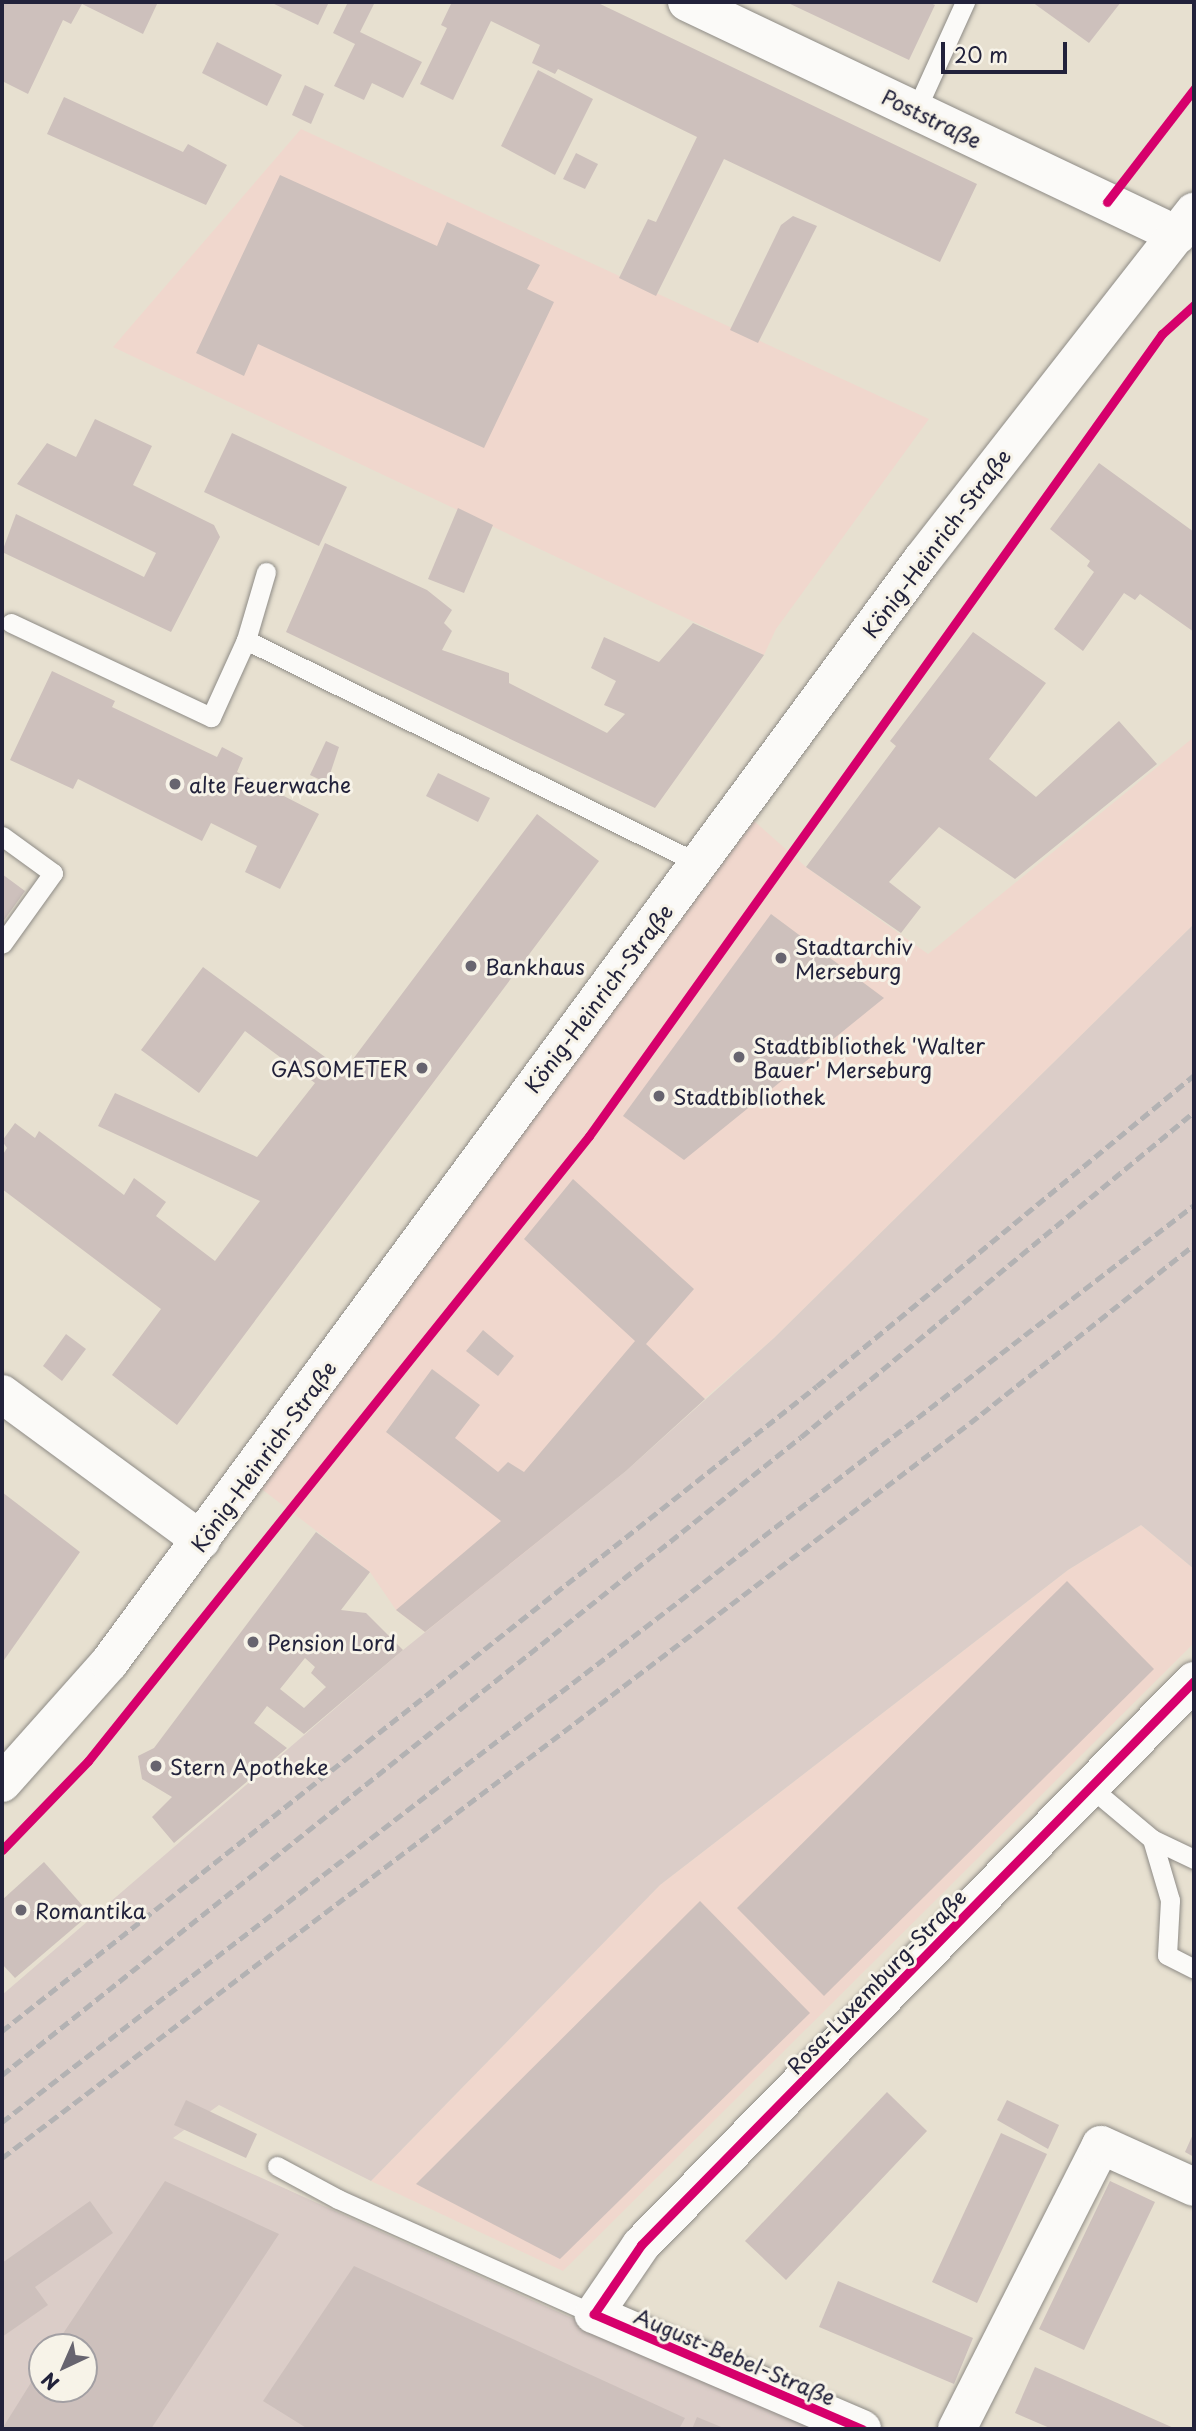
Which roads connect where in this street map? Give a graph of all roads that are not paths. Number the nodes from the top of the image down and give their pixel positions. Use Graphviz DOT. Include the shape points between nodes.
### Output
graph roads {
  1 [pos="687,2"];
  2 [pos="965,2"];
  3 [pos="916,110"];
  4 [pos="1185,224"];
  5 [pos="266,572"];
  6 [pos="11,623"];
  7 [pos="246,640"];
  8 [pos="2,836"];
  9 [pos="698,863"];
  10 [pos="2,944"];
  11 [pos="6,1407"];
  12 [pos="201,1540"];
  13 [pos="1194,1681"];
  14 [pos="2,1783"];
  15 [pos="1090,1787"];
  16 [pos="1152,1839"];
  17 [pos="1194,1859"];
  18 [pos="1194,1969"];
  19 [pos="277,2166"];
  20 [pos="1194,2187"];
  21 [pos="594,2314"];
  22 [pos="862,2429"];
  23 [pos="957,2429"];
  1 -- 3 [label="street, Poststraße"];
  2 -- 3 [label="lane"];
  3 -- 4 [label="street, Poststraße"];
  4 -- 9 [label="street, König-Heinrich-Straße" via="922,559"];
  5 -- 7 [label="lane"];
  6 -- 7 [label="lane" via="211,717"];
  7 -- 9 [label="lane"];
  8 -- 10 [label="lane" via="53,873"];
  9 -- 12 [label="street, König-Heinrich-Straße"];
  11 -- 12 [label="street"];
  12 -- 14 [label="street, König-Heinrich-Straße" via="109,1663"];
  13 -- 15 [label="street, Rosa-Luxemburg-Straße"];
  15 -- 16 [label="lane"];
  15 -- 21 [label="street, Rosa-Luxemburg-Straße" via="641,2245"];
  16 -- 17 [label="lane"];
  16 -- 18 [label="lane" via="1170,1900 1167,1955"];
  19 -- 21 [label="lane" via="338,2199"];
  20 -- 23 [label="street" via="1101,2145"];
  21 -- 22 [label="street, August-Bebel-Straße"];
}
